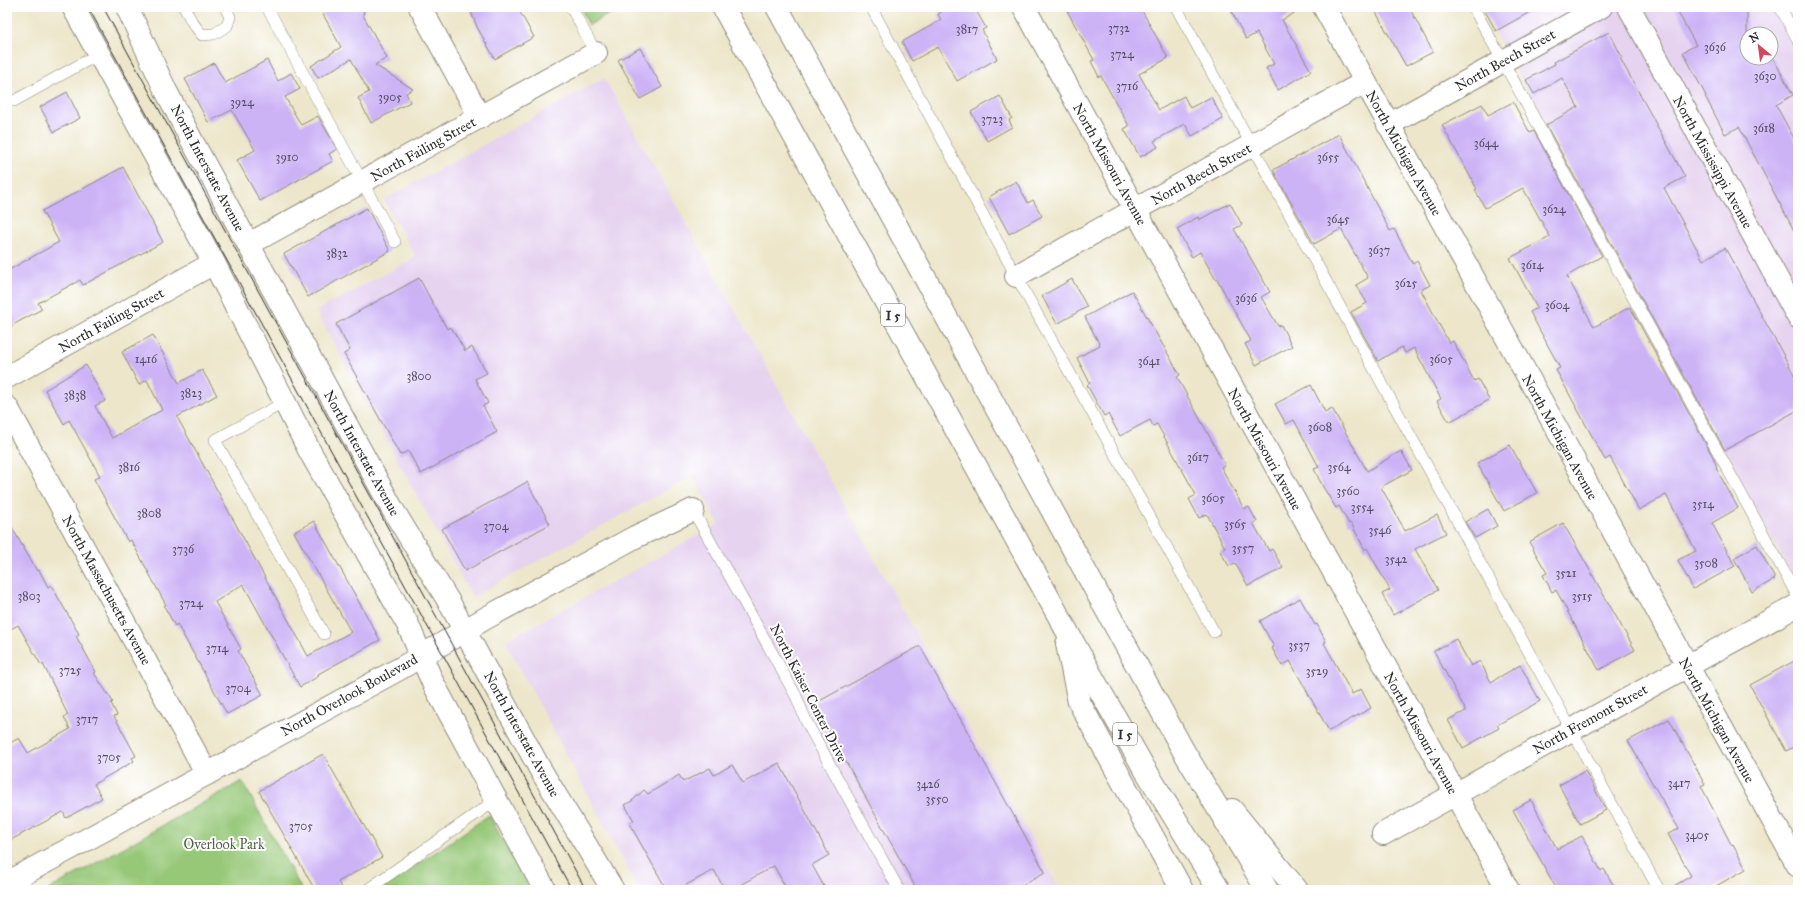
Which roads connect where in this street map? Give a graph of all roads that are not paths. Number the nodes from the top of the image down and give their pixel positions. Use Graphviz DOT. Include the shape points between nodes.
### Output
graph roads {
  1 [pos="73,7"];
  2 [pos="127,7"];
  3 [pos="184,7"];
  4 [pos="225,7"];
  5 [pos="267,7"];
  6 [pos="420,7"];
  7 [pos="571,7"];
  8 [pos="723,7"];
  9 [pos="777,7"];
  10 [pos="871,7"];
  11 [pos="1024,7"];
  12 [pos="1176,7"];
  13 [pos="1324,7"];
  14 [pos="1473,7"];
  15 [pos="1601,7"];
  16 [pos="1628,7"];
  17 [pos="1780,7"];
  18 [pos="1798,40"];
  19 [pos="596,53"];
  20 [pos="99,54"];
  21 [pos="1503,62"];
  22 [pos="1365,82"];
  23 [pos="14,101"];
  24 [pos="480,117"];
  25 [pos="1388,125"];
  26 [pos="1252,146"];
  27 [pos="363,182"];
  28 [pos="1135,210"];
  29 [pos="396,242"];
  30 [pos="249,244"];
  31 [pos="214,263"];
  32 [pos="1016,276"];
  33 [pos="1798,317"];
  34 [pos="7,378"];
  35 [pos="285,402"];
  36 [pos="7,407"];
  37 [pos="693,510"];
  38 [pos="1798,597"];
  39 [pos="1798,605"];
  40 [pos="1063,623"];
  41 [pos="465,630"];
  42 [pos="1214,632"];
  43 [pos="324,634"];
  44 [pos="421,656"];
  45 [pos="1687,666"];
  46 [pos="1571,730"];
  47 [pos="1183,750"];
  48 [pos="207,774"];
  49 [pos="1454,794"];
  50 [pos="496,800"];
  51 [pos="1383,834"];
  52 [pos="1798,866"];
  53 [pos="7,883"];
  54 [pos="367,890"];
  55 [pos="545,890"];
  56 [pos="613,890"];
  57 [pos="899,890"];
  58 [pos="1182,890"];
  59 [pos="1219,890"];
  60 [pos="1267,890"];
  61 [pos="1297,890"];
  62 [pos="1508,890"];
  63 [pos="1659,890"];
  1 -- 20 [label="main road"];
  2 -- 30 [label="main road, North Interstate Avenue" via="168,95"];
  3 -- 4 [label="lane" via="202,35 214,34 227,26 230,17"];
  5 -- 27 [label="lane"];
  6 -- 24 [label="main road"];
  7 -- 19 [label="lane"];
  8 -- 40 [label="main road, I 5"];
  9 -- 47 [label="main road"];
  10 -- 32 [label="lane"];
  11 -- 28 [label="main road, North Missouri Avenue"];
  12 -- 26 [label="lane"];
  13 -- 22 [label="main road, North Michigan Avenue"];
  14 -- 21 [label="lane"];
  15 -- 21 [label="main road, North Beech Street"];
  16 -- 33 [label="main road, North Mississippi Avenue"];
  17 -- 18 [label="lane"];
  19 -- 24 [label="main road, North Failing Street"];
  20 -- 23 [label="lane"];
  20 -- 31 [label="main road"];
  21 -- 25 [label="main road, North Beech Street"];
  21 -- 38 [label="lane"];
  22 -- 25 [label="main road, North Michigan Avenue"];
  22 -- 26 [label="main road, North Beech Street"];
  24 -- 27 [label="main road, North Failing Street"];
  25 -- 45 [label="main road, North Michigan Avenue"];
  26 -- 28 [label="main road, North Beech Street"];
  26 -- 46 [label="lane"];
  27 -- 29 [label="lane"];
  27 -- 30 [label="main road, North Failing Street"];
  28 -- 32 [label="main road, North Beech Street"];
  28 -- 49 [label="main road, North Missouri Avenue"];
  30 -- 41 [label="main road, North Interstate Avenue" via="393,510"];
  31 -- 34 [label="main road, North Failing Street"];
  31 -- 35 [label="main road"];
  32 -- 42 [label="lane"];
  35 -- 43 [label="lane" via="215,440"];
  35 -- 44 [label="main road" via="344,515 408,625"];
  36 -- 48 [label="main road, North Massachusetts Avenue"];
  37 -- 41 [label="main road, North Overlook Boulevard" via="635,537"];
  37 -- 57 [label="lane, North Kaiser Center Drive"];
  39 -- 45 [label="main road, North Fremont Street"];
  40 -- 58 [label="main road" via="1079,702"];
  40 -- 59 [label="main road, I 5" via="1143,766"];
  41 -- 44 [label="main road, North Overlook Boulevard"];
  41 -- 56 [label="main road, North Interstate Avenue" via="540,769"];
  44 -- 48 [label="main road, North Overlook Boulevard"];
  44 -- 50 [label="main road"];
  45 -- 46 [label="main road, North Fremont Street"];
  45 -- 52 [label="main road, North Michigan Avenue"];
  46 -- 49 [label="main road, North Fremont Street"];
  46 -- 63 [label="lane"];
  47 -- 60 [label="main road"];
  47 -- 61 [label="main road"];
  48 -- 53 [label="main road, North Overlook Boulevard"];
  49 -- 51 [label="main road, North Fremont Street"];
  49 -- 62 [label="main road, North Missouri Avenue"];
  50 -- 54 [label="lane"];
  50 -- 55 [label="main road"];
}
